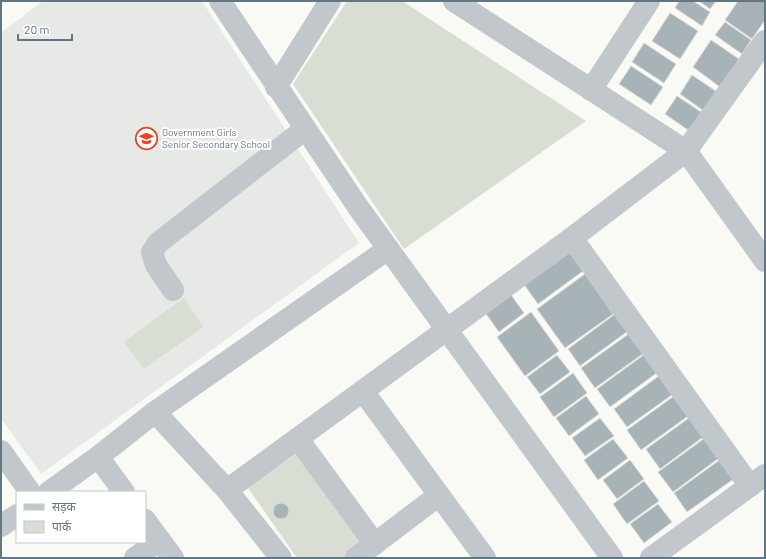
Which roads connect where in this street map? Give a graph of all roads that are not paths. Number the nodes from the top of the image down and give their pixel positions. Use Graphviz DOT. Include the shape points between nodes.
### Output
graph roads {
  1 [pos="220,1"];
  2 [pos="330,1"];
  3 [pos="454,1"];
  4 [pos="649,1"];
  5 [pos="765,42"];
  6 [pos="276,87"];
  7 [pos="591,90"];
  8 [pos="305,129"];
  9 [pos="686,151"];
  10 [pos="572,238"];
  11 [pos="388,249"];
  12 [pos="765,261"];
  13 [pos="173,290"];
  14 [pos="447,330"];
  15 [pos="364,391"];
  16 [pos="154,412"];
  17 [pos="298,438"];
  18 [pos="1,451"];
  19 [pos="98,457"];
  20 [pos="757,481"];
  21 [pos="227,490"];
  22 [pos="29,491"];
  23 [pos="50,491"];
  24 [pos="123,491"];
  25 [pos="439,495"];
  26 [pos="16,516"];
  27 [pos="146,521"];
  28 [pos="1,526"];
  29 [pos="160,540"];
  30 [pos="375,544"];
  31 [pos="135,558"];
  32 [pos="173,558"];
  33 [pos="281,558"];
  34 [pos="356,558"];
  35 [pos="485,558"];
  36 [pos="612,558"];
  37 [pos="651,558"];
  1 -- 6 [label="street"];
  2 -- 6 [label="street"];
  3 -- 7 [label="street"];
  4 -- 7 [label="street"];
  5 -- 9 [label="street"];
  6 -- 8 [label="street"];
  7 -- 9 [label="street"];
  8 -- 11 [label="street"];
  8 -- 13 [label="street" via="158,243 152,252 156,265"];
  9 -- 10 [label="street"];
  9 -- 12 [label="street"];
  10 -- 14 [label="street"];
  10 -- 20 [label="street"];
  11 -- 14 [label="street"];
  11 -- 16 [label="street"];
  14 -- 15 [label="street"];
  14 -- 36 [label="street"];
  15 -- 17 [label="street"];
  15 -- 25 [label="street"];
  16 -- 19 [label="street"];
  16 -- 21 [label="street"];
  17 -- 21 [label="street"];
  17 -- 30 [label="street"];
  18 -- 22 [label="street"];
  19 -- 23 [label="street"];
  19 -- 24 [label="street"];
  20 -- 37 [label="street"];
  21 -- 33 [label="street"];
  25 -- 30 [label="street"];
  25 -- 35 [label="street"];
  26 -- 28 [label="street"];
  27 -- 29 [label="street"];
  29 -- 31 [label="street"];
  29 -- 32 [label="street"];
  30 -- 34 [label="street"];
}
